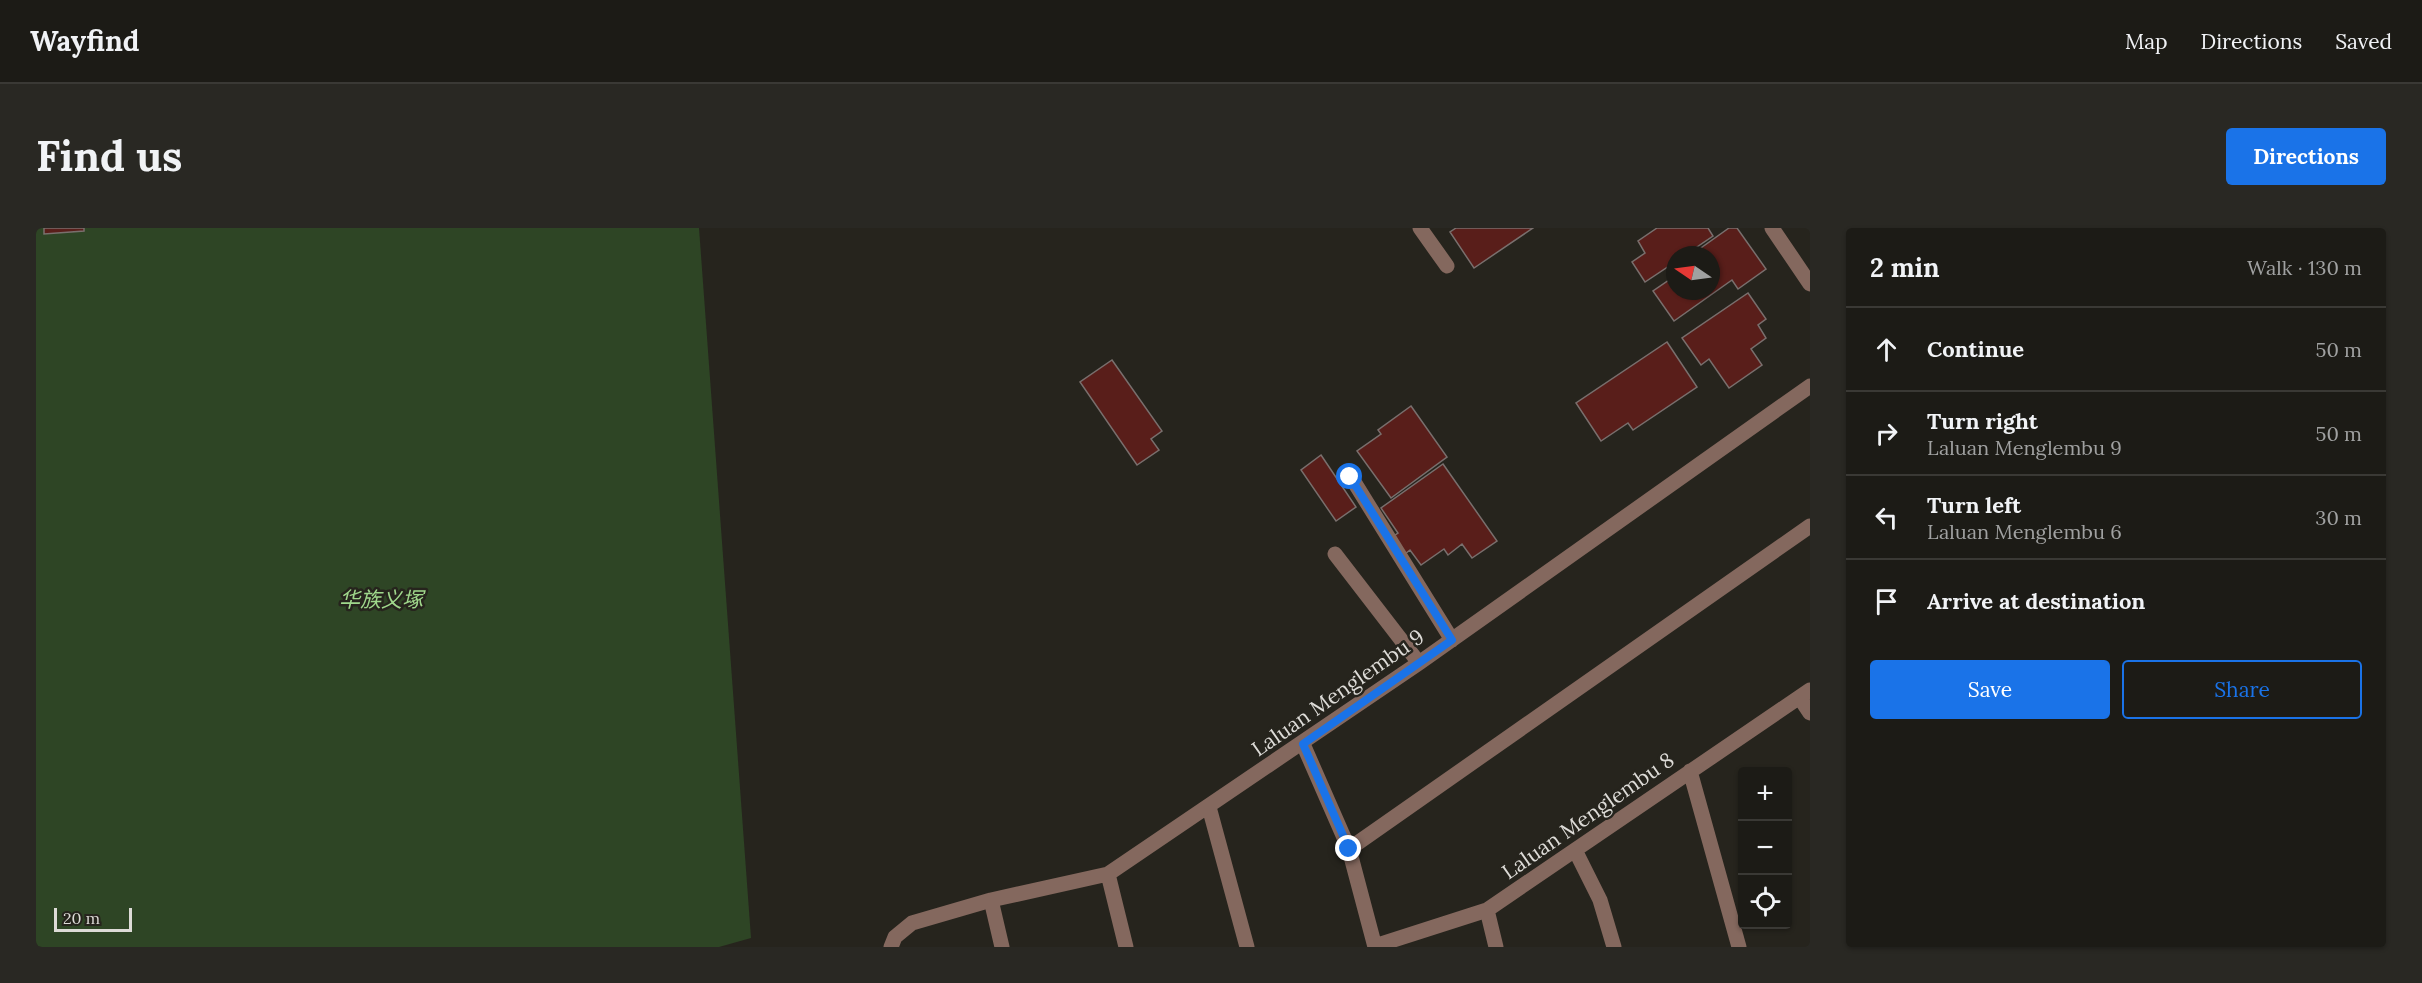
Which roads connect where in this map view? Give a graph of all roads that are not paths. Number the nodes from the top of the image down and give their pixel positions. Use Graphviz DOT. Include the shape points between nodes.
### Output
graph roads {
  1 [pos="1420,228"];
  2 [pos="1772,228"];
  3 [pos="1447,266"];
  4 [pos="1810,284"];
  5 [pos="1810,386"];
  6 [pos="1350,477"];
  7 [pos="1810,526"];
  8 [pos="1335,554"];
  9 [pos="1452,640"];
  10 [pos="1419,663"];
  11 [pos="1805,694"];
  12 [pos="1810,713"];
  13 [pos="1303,744"];
  14 [pos="1690,771"];
  15 [pos="1209,807"];
  16 [pos="1349,849"];
  17 [pos="1575,850"];
  18 [pos="1108,874"];
  19 [pos="991,900"];
  20 [pos="1487,910"];
  21 [pos="891,947"];
  22 [pos="1002,947"];
  23 [pos="1126,947"];
  24 [pos="1247,947"];
  25 [pos="1375,947"];
  26 [pos="1496,947"];
  27 [pos="1614,947"];
  28 [pos="1738,947"];
  1 -- 3 [label="street"];
  2 -- 4 [label="street"];
  5 -- 9 [label="street, Laluan Menglembu 9"];
  6 -- 9 [label="street"];
  7 -- 16 [label="street"];
  8 -- 10 [label="street"];
  9 -- 10 [label="street, Laluan Menglembu 9"];
  10 -- 13 [label="street, Laluan Menglembu 9"];
  11 -- 12 [label="street"];
  11 -- 14 [label="street, Laluan Menglembu 8"];
  13 -- 15 [label="street, Laluan Menglembu 9"];
  13 -- 16 [label="street"];
  14 -- 17 [label="street, Laluan Menglembu 8"];
  14 -- 28 [label="street"];
  15 -- 18 [label="street, Laluan Menglembu 9"];
  15 -- 24 [label="street"];
  16 -- 25 [label="street"];
  17 -- 20 [label="street, Laluan Menglembu 8"];
  17 -- 27 [label="street" via="1600,900"];
  18 -- 19 [label="street, Laluan Menglembu 9"];
  18 -- 23 [label="street"];
  19 -- 21 [label="street, Laluan Menglembu 9" via="912,923 895,937"];
  19 -- 22 [label="street"];
  20 -- 25 [label="street, Laluan Menglembu 8"];
  20 -- 26 [label="street"];
}
